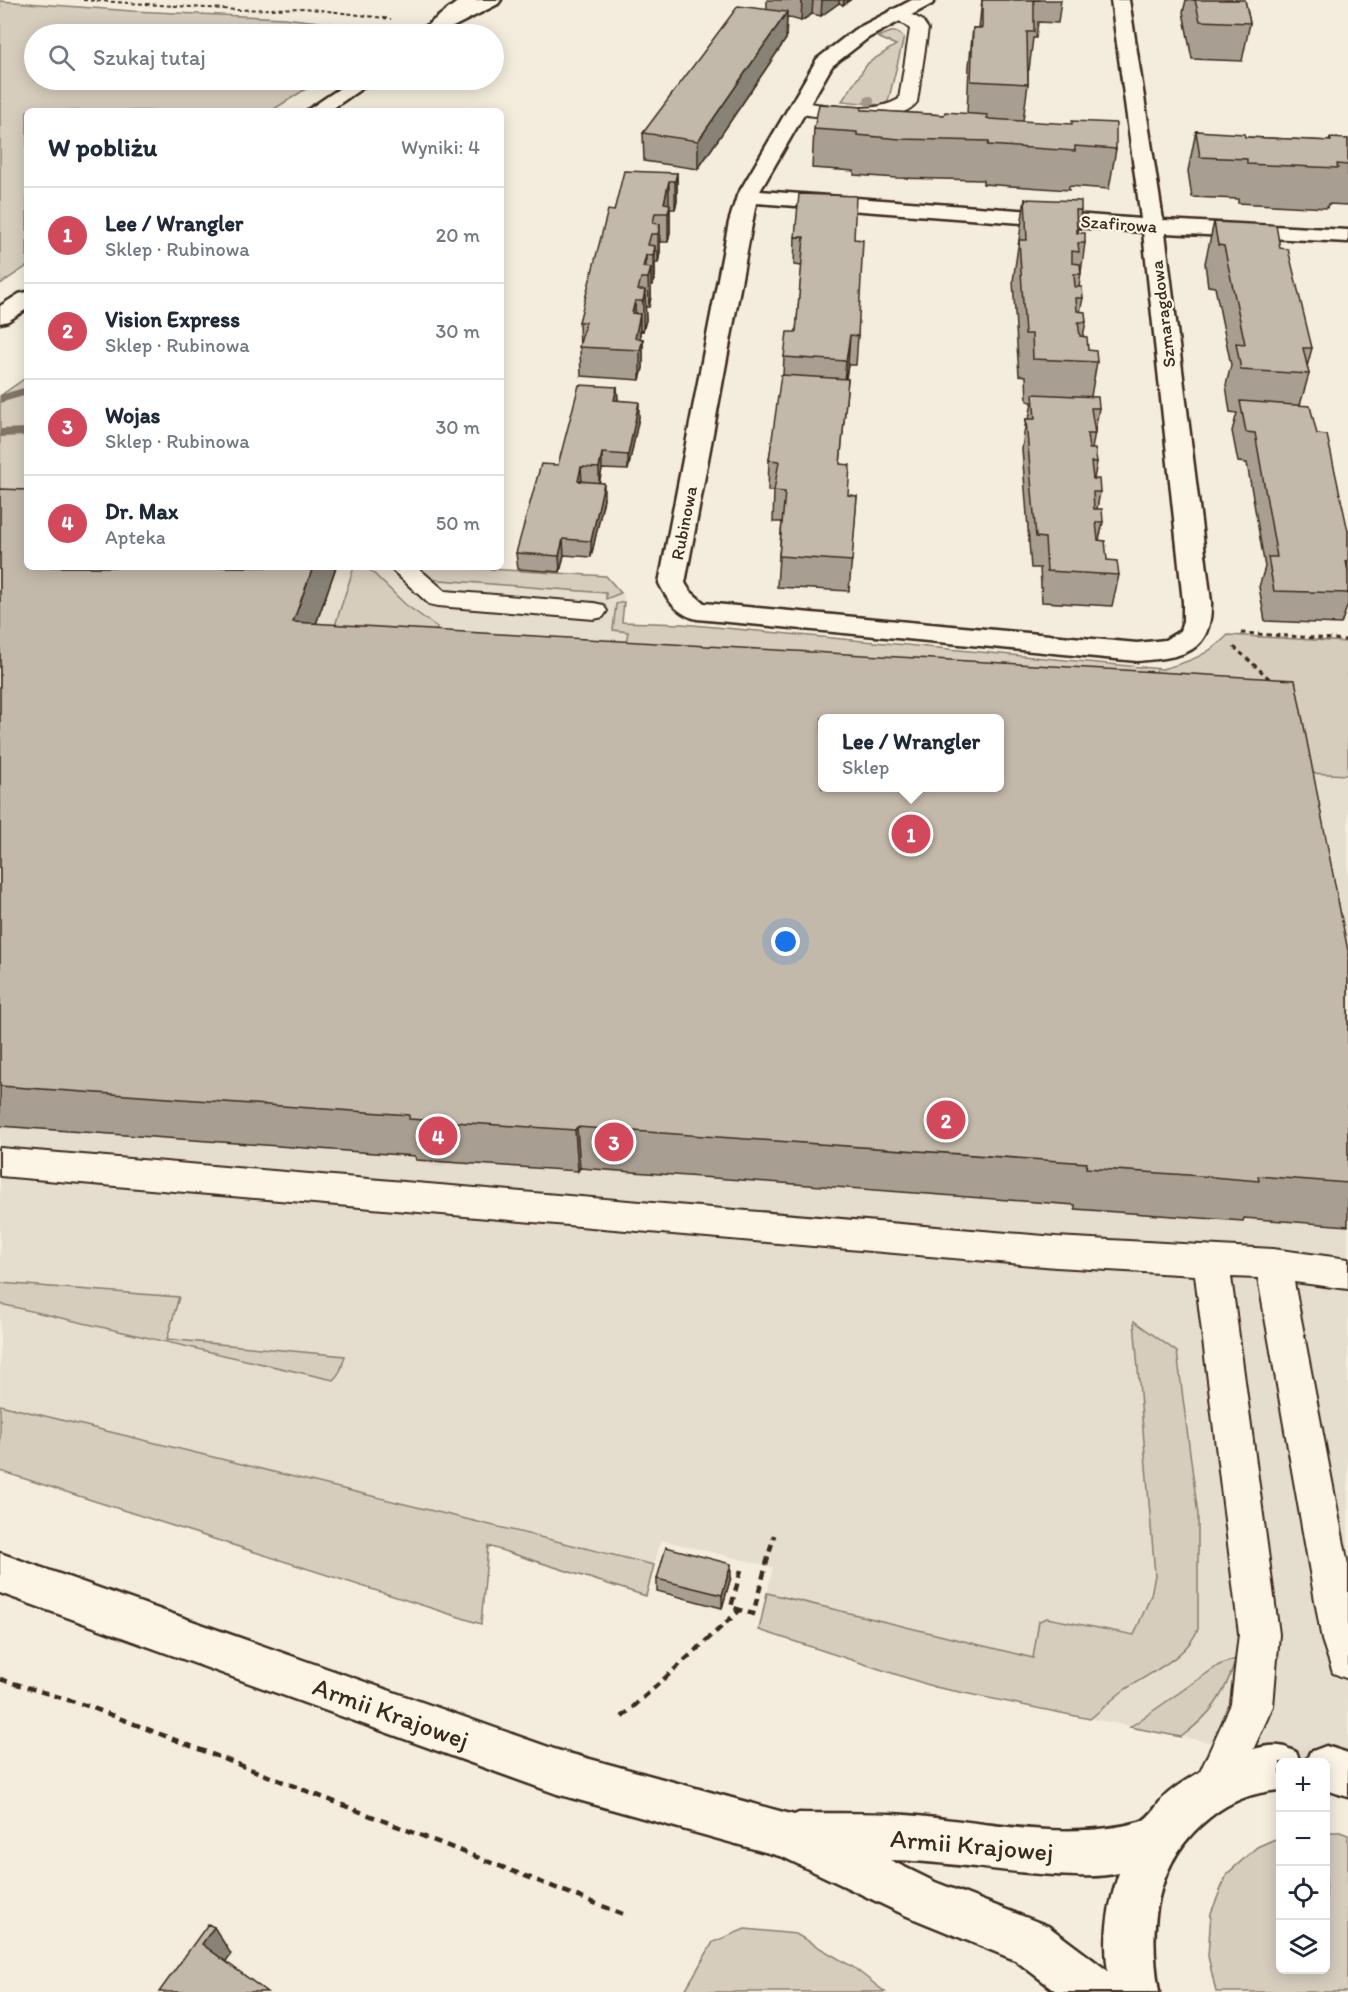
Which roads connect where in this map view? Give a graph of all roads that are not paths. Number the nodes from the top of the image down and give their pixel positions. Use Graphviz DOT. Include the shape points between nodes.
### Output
graph roads {
  1 [pos="471,0"];
  2 [pos="492,0"];
  3 [pos="926,0"];
  4 [pos="1120,0"];
  5 [pos="898,13"];
  6 [pos="442,24"];
  7 [pos="447,24"];
  8 [pos="349,90"];
  9 [pos="321,108"];
  10 [pos="798,108"];
  11 [pos="747,196"];
  12 [pos="1153,226"];
  13 [pos="1348,236"];
  14 [pos="24,301"];
  15 [pos="0,316"];
  16 [pos="405,570"];
  17 [pos="594,610"];
  18 [pos="1195,629"];
  19 [pos="0,1162"];
  20 [pos="1211,1261"];
  21 [pos="1273,1264"];
  22 [pos="1348,1274"];
  23 [pos="0,1573"];
  24 [pos="1348,1659"];
  25 [pos="1276,1768"];
  26 [pos="1330,1769"];
  27 [pos="1348,1775"];
  28 [pos="1215,1785"];
  29 [pos="788,1836"];
  30 [pos="1155,1842"];
  31 [pos="1096,1992"];
  32 [pos="1135,1992"];
  1 -- 6 [label="street"];
  2 -- 7 [label="street"];
  3 -- 5 [label="street, Rubinowa"];
  4 -- 12 [label="street, Szmaragdowa"];
  5 -- 10 [label="street, Rubinowa" via="840,48 824,63"];
  5 -- 10 [label="lane" via="919,29 908,102 893,111 878,112"];
  8 -- 9 [label="street"];
  10 -- 11 [label="street, Rubinowa"];
  11 -- 12 [label="street, Szafirowa"];
  11 -- 18 [label="street, Rubinowa" via="672,583 686,604 697,611 1137,651 1161,650 1188,641"];
  12 -- 13 [label="street, Szafirowa"];
  12 -- 18 [label="street, Szmaragdowa" via="1197,602"];
  14 -- 15 [label="street"];
  16 -- 17 [label="lane" via="438,598"];
  19 -- 20 [label="lane" via="1022,1250"];
  20 -- 21 [label="lane"];
  20 -- 28 [label="lane" via="1259,1634 1252,1707"];
  21 -- 22 [label="lane"];
  21 -- 24 [label="lane"];
  23 -- 29 [label="street, Armii Krajowej" via="558,1772"];
  25 -- 28 [label="street"];
  26 -- 27 [label="street"];
  28 -- 30 [label="street" via="1192,1800"];
  29 -- 30 [label="street, Armii Krajowej" via="914,1838 1018,1850 1100,1854"];
  29 -- 31 [label="street, Armii Krajowej" via="923,1900 1031,1943"];
  30 -- 32 [label="street" via="1140,1877 1131,1916 1130,1973"];
}
